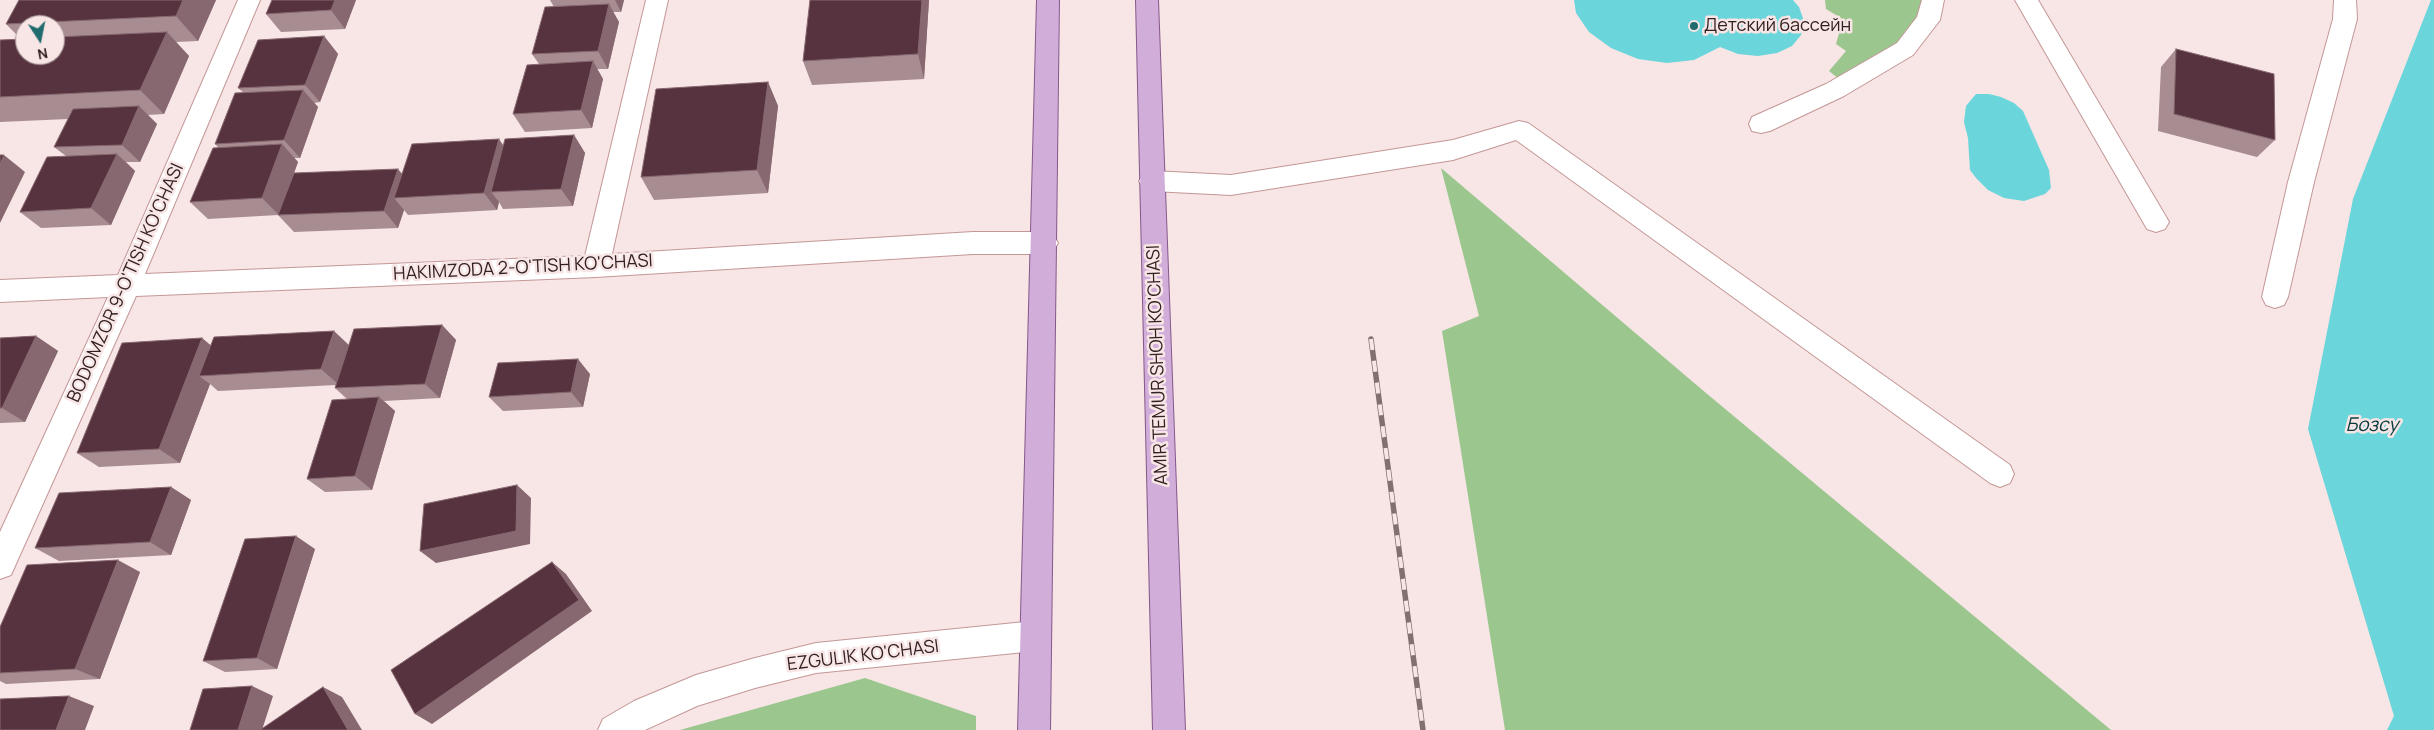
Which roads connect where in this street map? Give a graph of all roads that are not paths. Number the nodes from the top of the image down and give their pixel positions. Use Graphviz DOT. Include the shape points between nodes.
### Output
graph roads {
  1 [pos="249,0"];
  2 [pos="657,0"];
  3 [pos="1048,0"];
  4 [pos="1147,0"];
  5 [pos="1933,0"];
  6 [pos="2026,0"];
  7 [pos="2345,0"];
  8 [pos="1761,124"];
  9 [pos="1152,180"];
  10 [pos="2156,222"];
  11 [pos="1045,243"];
  12 [pos="596,266"];
  13 [pos="127,286"];
  14 [pos="0,291"];
  15 [pos="2275,297"];
  16 [pos="2000,474"];
  17 [pos="0,565"];
  18 [pos="1035,636"];
  19 [pos="614,730"];
  20 [pos="1034,730"];
  21 [pos="1169,730"];
  1 -- 13 [label="street, BODOMZOR 9-O'TISH KO'CHASI"];
  2 -- 12 [label="street"];
  3 -- 11 [label="main road"];
  4 -- 9 [label="main road, AMIR TEMUR SHOH KO'CHASI"];
  5 -- 8 [label="street" via="1928,20 1905,49 1835,90"];
  6 -- 10 [label="street"];
  7 -- 15 [label="street" via="2344,19"];
  9 -- 16 [label="street" via="1231,184 1453,150 1519,130"];
  9 -- 21 [label="main road, AMIR TEMUR SHOH KO'CHASI"];
  11 -- 12 [label="street, HAKIMZODA 2-O'TISH KO'CHASI" via="973,243"];
  11 -- 18 [label="main road"];
  12 -- 13 [label="street, HAKIMZODA 2-O'TISH KO'CHASI"];
  13 -- 14 [label="street, HAKIMZODA 2-O'TISH KO'CHASI"];
  13 -- 17 [label="street, BODOMZOR 9-O'TISH KO'CHASI"];
  18 -- 19 [label="street, EZGULIK KO'CHASI" via="816,658 755,672 696,692 645,712"];
  18 -- 20 [label="main road"];
}
